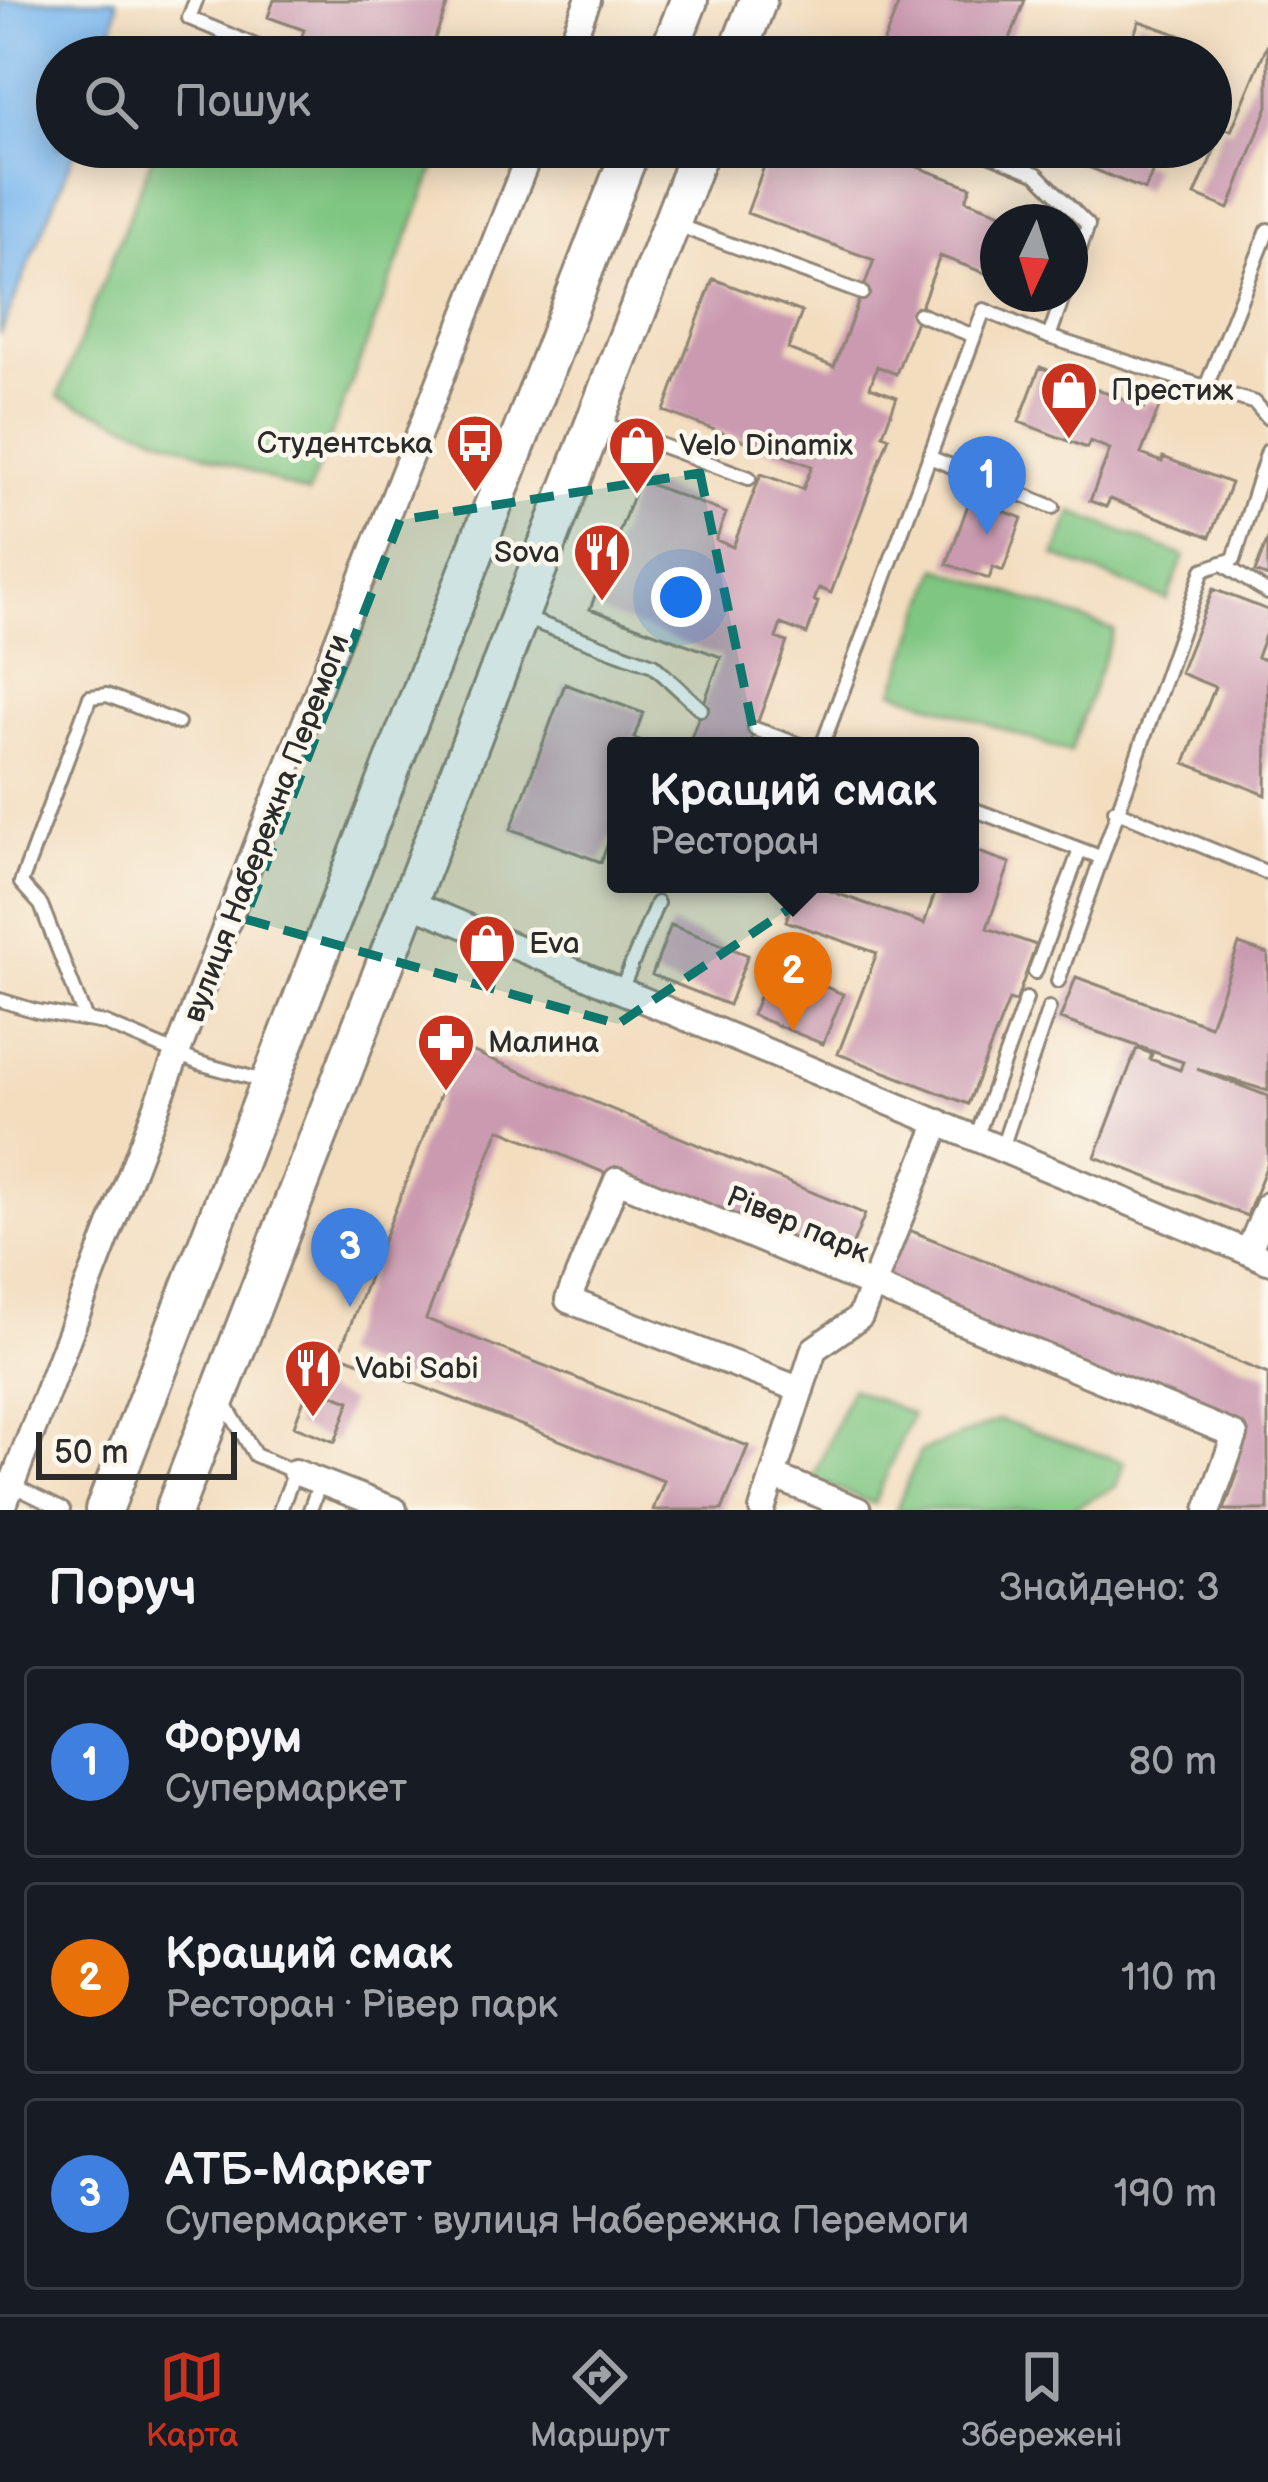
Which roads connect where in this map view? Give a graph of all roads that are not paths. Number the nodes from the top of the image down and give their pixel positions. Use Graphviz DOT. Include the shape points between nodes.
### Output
graph roads {
  1 [pos="196,0"];
  2 [pos="588,0"];
  3 [pos="689,0"];
  4 [pos="758,0"];
  5 [pos="232,36"];
  6 [pos="574,36"];
  7 [pos="675,36"];
  8 [pos="744,36"];
  9 [pos="524,168"];
  10 [pos="623,168"];
  11 [pos="693,168"];
  12 [pos="1021,168"];
  13 [pos="1067,204"];
  14 [pos="672,223"];
  15 [pos="1268,230"];
  16 [pos="862,293"];
  17 [pos="1057,312"];
  18 [pos="919,314"];
  19 [pos="974,336"];
  20 [pos="1048,338"];
  21 [pos="1206,387"];
  22 [pos="1268,418"];
  23 [pos="596,422"];
  24 [pos="1268,451"];
  25 [pos="929,458"];
  26 [pos="748,478"];
  27 [pos="1053,507"];
  28 [pos="1221,563"];
  29 [pos="1268,593"];
  30 [pos="520,617"];
  31 [pos="701,709"];
  32 [pos="178,723"];
  33 [pos="755,729"];
  34 [pos="778,737"];
  35 [pos="826,737"];
  36 [pos="1115,810"];
  37 [pos="979,811"];
  38 [pos="1080,850"];
  39 [pos="1100,856"];
  40 [pos="1268,873"];
  41 [pos="349,880"];
  42 [pos="408,902"];
  43 [pos="657,902"];
  44 [pos="1035,972"];
  45 [pos="1058,981"];
  46 [pos="621,990"];
  47 [pos="1026,999"];
  48 [pos="0,1000"];
  49 [pos="1049,1008"];
  50 [pos="86,1020"];
  51 [pos="179,1054"];
  52 [pos="270,1083"];
  53 [pos="939,1122"];
  54 [pos="976,1138"];
  55 [pos="1002,1148"];
  56 [pos="1268,1205"];
  57 [pos="222,1208"];
  58 [pos="283,1232"];
  59 [pos="1258,1256"];
  60 [pos="874,1289"];
  61 [pos="801,1390"];
  62 [pos="219,1393"];
  63 [pos="295,1472"];
  64 [pos="6,1482"];
  65 [pos="320,1482"];
  66 [pos="768,1493"];
  67 [pos="343,1501"];
  68 [pos="384,1508"];
  69 [pos="2,1510"];
  70 [pos="63,1510"];
  71 [pos="104,1510"];
  72 [pos="174,1510"];
  73 [pos="280,1510"];
  74 [pos="310,1510"];
  75 [pos="858,1510"];
  76 [pos="1208,1510"];
  1 -- 5 [label="lane" via="189,18"];
  2 -- 6 [label="street"];
  3 -- 7 [label="main road"];
  4 -- 8 [label="main road"];
  9 -- 51 [label="street, вулиця Набережна Перемоги"];
  10 -- 41 [label="main road"];
  11 -- 14 [label="main road"];
  12 -- 13 [label="lane"];
  14 -- 16 [label="lane"];
  14 -- 23 [label="main road"];
  15 -- 21 [label="lane"];
  17 -- 20 [label="lane"];
  18 -- 19 [label="lane"];
  19 -- 20 [label="lane" via="984,310"];
  19 -- 25 [label="lane"];
  20 -- 21 [label="lane"];
  21 -- 22 [label="lane" via="1255,403"];
  23 -- 26 [label="lane"];
  23 -- 30 [label="main road"];
  24 -- 28 [label="lane" via="1234,559"];
  25 -- 27 [label="lane"];
  25 -- 35 [label="lane"];
  28 -- 29 [label="lane"];
  28 -- 36 [label="lane" via="1203,570"];
  30 -- 31 [label="lane" via="653,665"];
  30 -- 42 [label="main road"];
  32 -- 50 [label="lane" via="107,695 90,697 21,883 41,904"];
  33 -- 34 [label="lane"];
  36 -- 39 [label="lane"];
  36 -- 40 [label="lane"];
  37 -- 38 [label="lane"];
  38 -- 39 [label="lane"];
  38 -- 44 [label="lane"];
  39 -- 45 [label="lane"];
  41 -- 42 [label="main road"];
  41 -- 52 [label="main road"];
  42 -- 46 [label="street"];
  42 -- 58 [label="main road"];
  43 -- 46 [label="lane"];
  46 -- 53 [label="street"];
  47 -- 54 [label="lane"];
  48 -- 50 [label="lane"];
  49 -- 55 [label="lane"];
  50 -- 51 [label="lane"];
  51 -- 52 [label="lane"];
  51 -- 64 [label="street, вулиця Набережна Перемоги"];
  52 -- 57 [label="main road"];
  53 -- 54 [label="street"];
  53 -- 60 [label="street"];
  54 -- 55 [label="street"];
  55 -- 59 [label="street"];
  56 -- 59 [label="street"];
  57 -- 58 [label="main road"];
  57 -- 71 [label="main road"];
  58 -- 62 [label="main road"];
  60 -- 61 [label="street" via="860,1317 814,1349"];
  60 -- 61 [label="street, Рівер парк" via="617,1180 568,1300"];
  60 -- 76 [label="street, Рівер парк" via="1235,1436"];
  61 -- 66 [label="street"];
  62 -- 63 [label="lane" via="255,1455"];
  62 -- 72 [label="main road"];
  63 -- 65 [label="street"];
  63 -- 73 [label="lane"];
  64 -- 69 [label="street, вулиця Набережна Перемоги"];
  64 -- 70 [label="lane"];
  65 -- 67 [label="street"];
  65 -- 74 [label="lane"];
  66 -- 75 [label="street"];
  67 -- 68 [label="street"];
}
